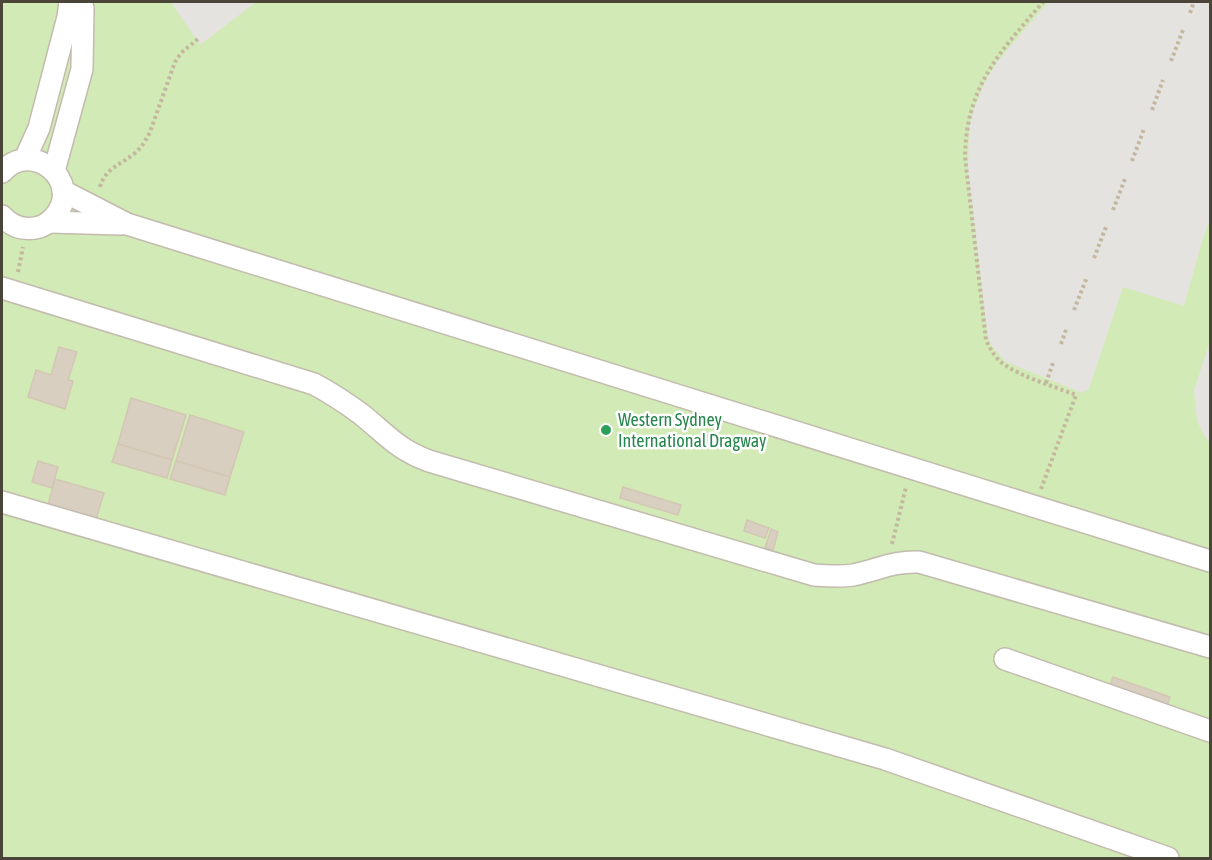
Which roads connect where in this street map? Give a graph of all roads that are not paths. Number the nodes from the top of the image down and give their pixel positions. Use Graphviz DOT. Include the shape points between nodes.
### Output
graph roads {
  1 [pos="70,2"];
  2 [pos="81,2"];
  3 [pos="11,165"];
  4 [pos="54,171"];
  5 [pos="63,191"];
  6 [pos="2,216"];
  7 [pos="49,222"];
  8 [pos="127,224"];
  9 [pos="2,288"];
  10 [pos="2,502"];
  11 [pos="1210,561"];
  12 [pos="1210,647"];
  13 [pos="1005,659"];
  14 [pos="1210,731"];
  15 [pos="1168,858"];
  1 -- 3 [label="lane" via="39,128"];
  2 -- 4 [label="lane" via="82,69"];
  3 -- 4 [label="lane" via="36,160"];
  4 -- 5 [label="lane"];
  5 -- 7 [label="lane" via="62,203"];
  5 -- 8 [label="lane"];
  6 -- 7 [label="lane" via="16,227 28,229"];
  7 -- 8 [label="lane"];
  8 -- 11 [label="lane"];
  9 -- 12 [label="lane" via="314,384 361,414 397,446 452,468 814,575 836,577 888,563 919,562"];
  10 -- 15 [label="lane" via="885,759"];
  13 -- 14 [label="lane"];
}
